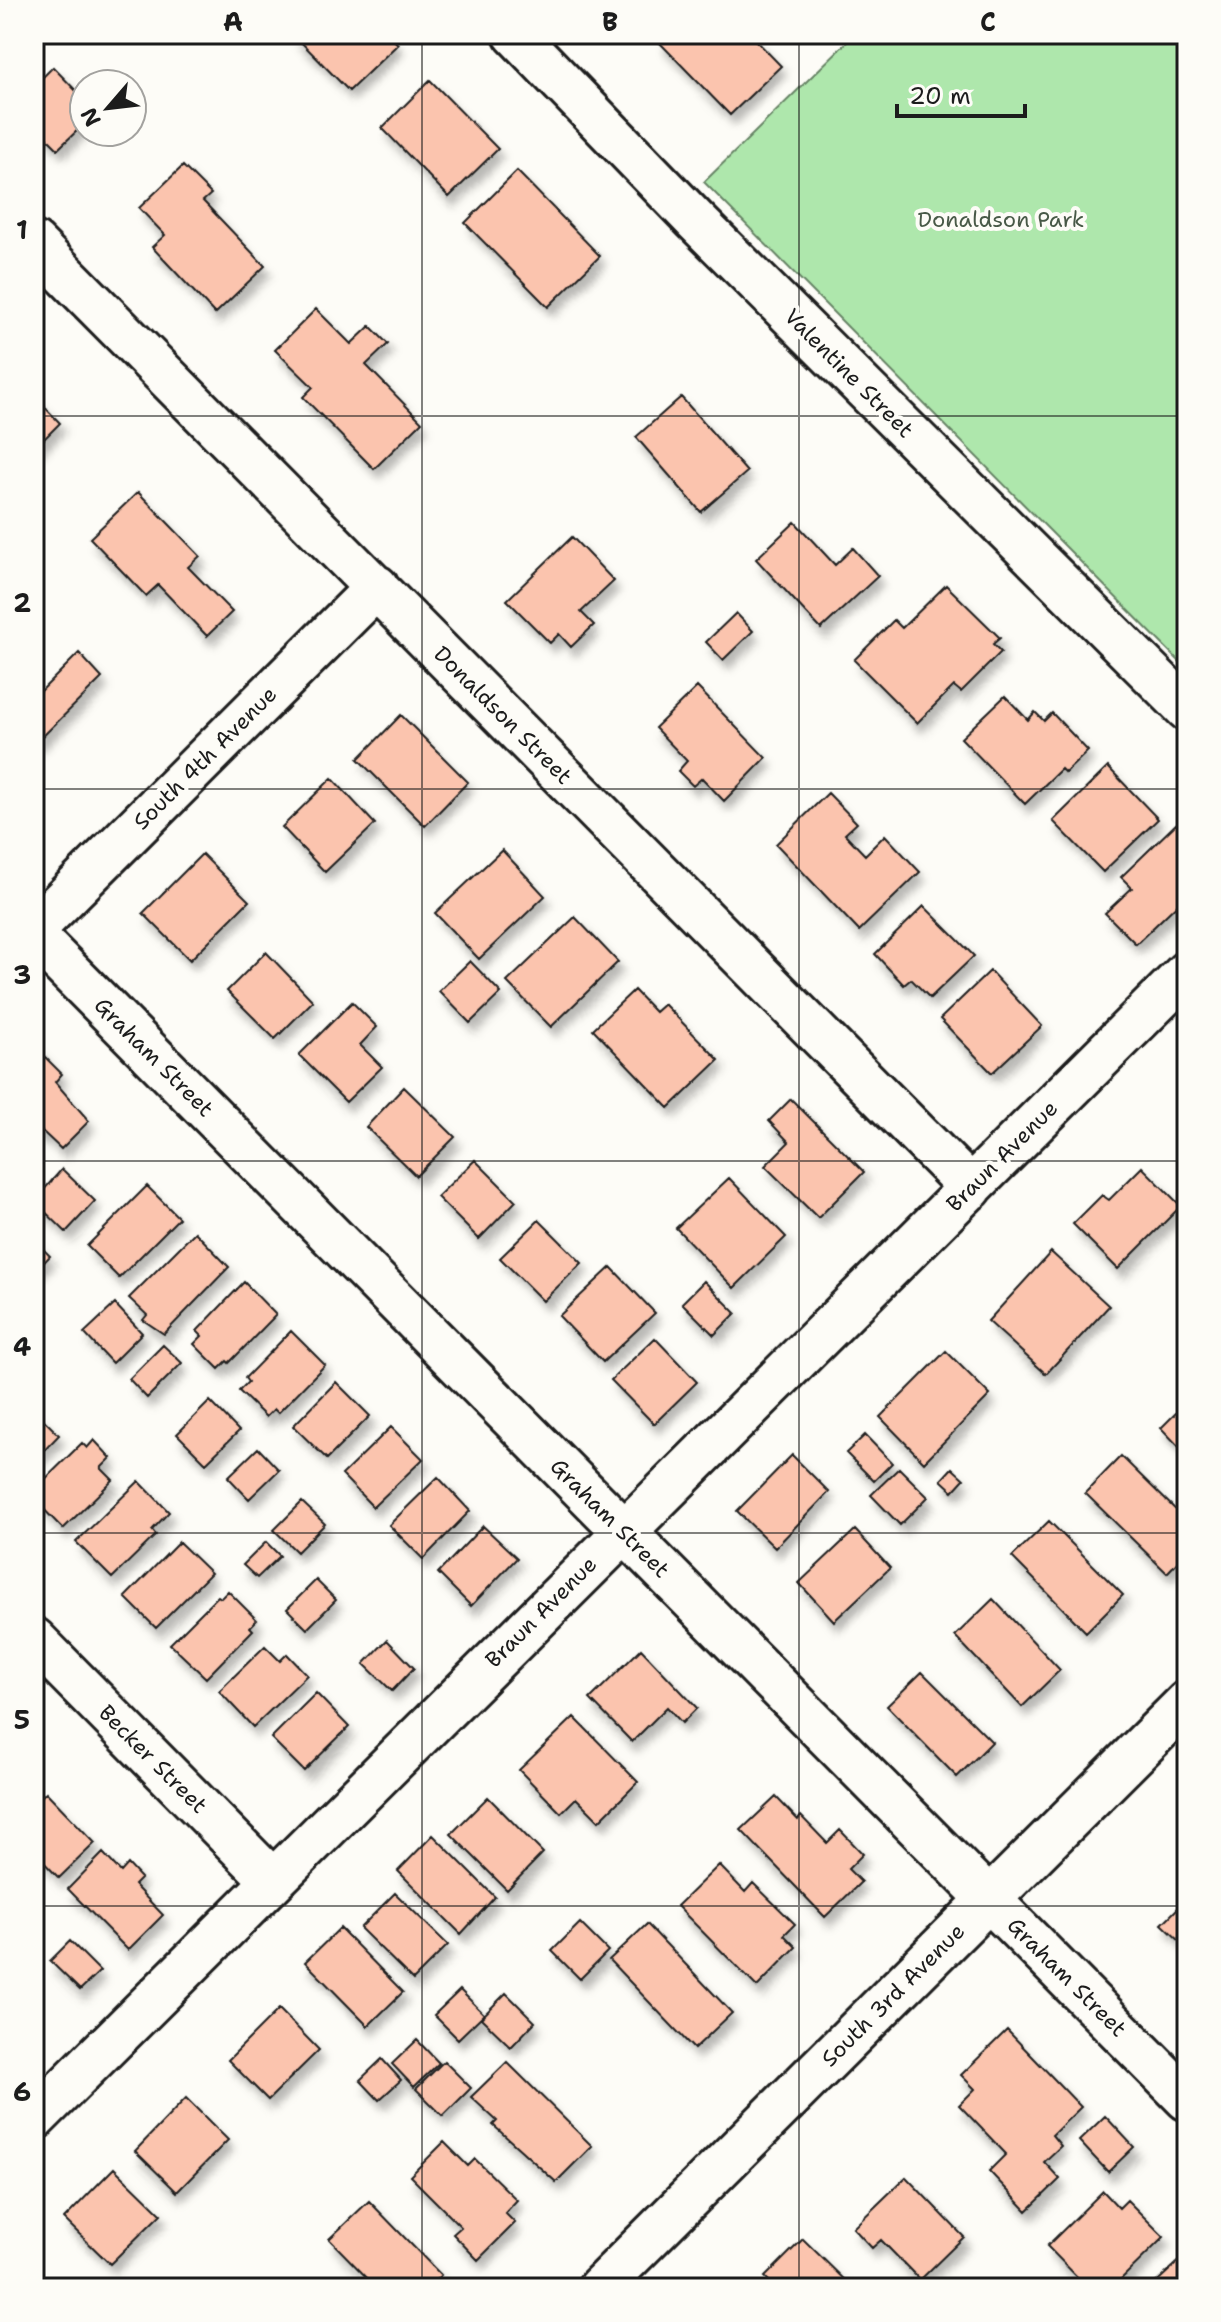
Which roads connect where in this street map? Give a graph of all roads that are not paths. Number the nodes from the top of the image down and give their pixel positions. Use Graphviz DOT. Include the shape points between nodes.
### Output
graph roads {
  1 [pos="515,34"];
  2 [pos="34,243"];
  3 [pos="377,587"];
  4 [pos="1187,709"];
  5 [pos="34,929"];
  6 [pos="34,936"];
  7 [pos="1187,972"];
  8 [pos="971,1188"];
  9 [pos="624,1531"];
  10 [pos="34,1639"];
  11 [pos="1187,1702"];
  12 [pos="271,1879"];
  13 [pos="990,1899"];
  14 [pos="1187,2099"];
  15 [pos="34,2119"];
  16 [pos="599,2288"];
  1 -- 4 [label="street, Valentine Street"];
  2 -- 3 [label="street, Donaldson Street"];
  3 -- 5 [label="street, South 4th Avenue"];
  3 -- 8 [label="street, Donaldson Street"];
  6 -- 9 [label="street, Graham Street"];
  7 -- 8 [label="street, Braun Avenue"];
  8 -- 9 [label="street, Braun Avenue"];
  9 -- 12 [label="street, Braun Avenue"];
  9 -- 13 [label="street, Graham Street"];
  10 -- 12 [label="street, Becker Street"];
  11 -- 13 [label="street, South 3rd Avenue"];
  12 -- 15 [label="street, Braun Avenue"];
  13 -- 14 [label="street, Graham Street"];
  13 -- 16 [label="street, South 3rd Avenue"];
}
